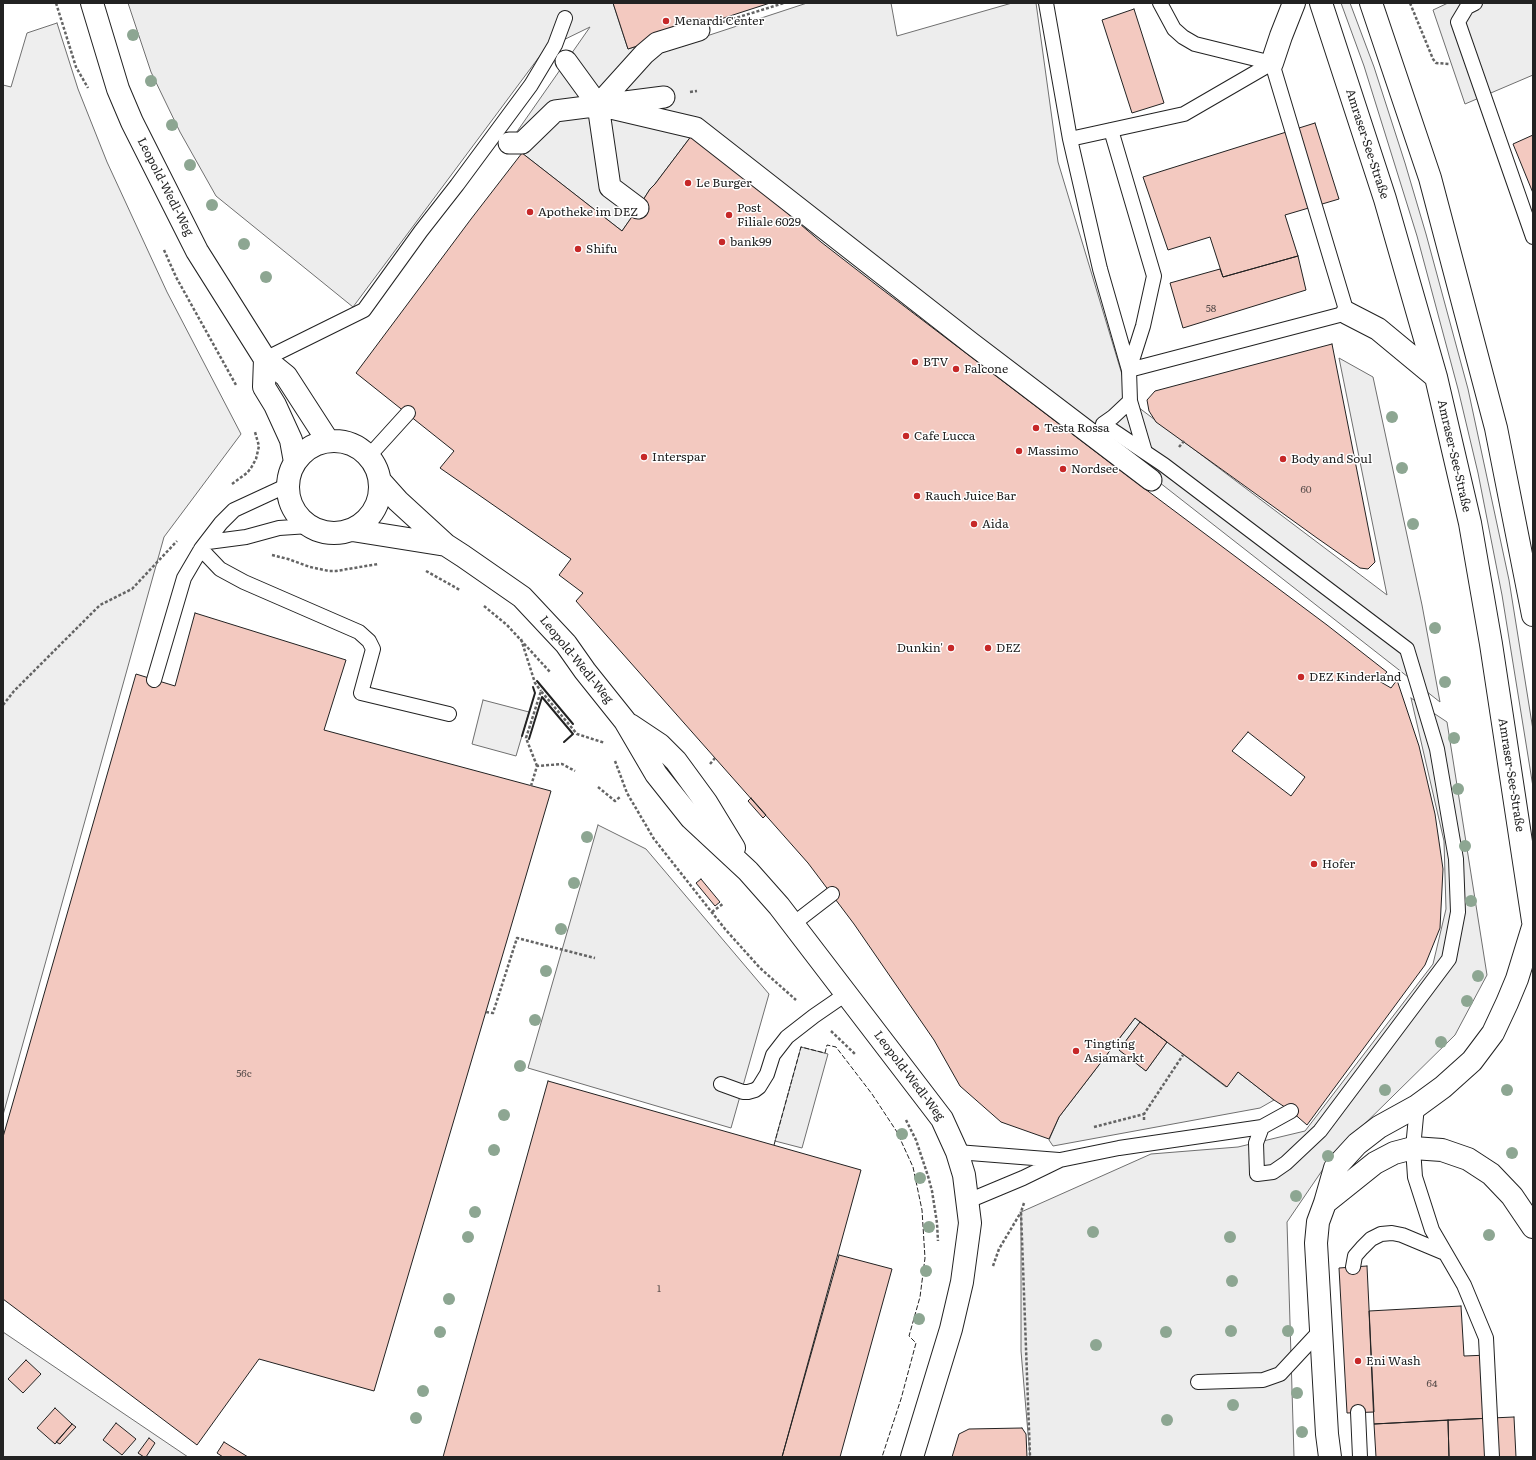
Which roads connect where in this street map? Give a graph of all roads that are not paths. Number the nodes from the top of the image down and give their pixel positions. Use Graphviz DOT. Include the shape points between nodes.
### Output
graph roads {
  1 [pos="92,3"];
  2 [pos="1046,3"];
  3 [pos="1160,3"];
  4 [pos="1294,3"];
  5 [pos="1321,3"];
  6 [pos="1371,3"];
  7 [pos="1475,3"];
  8 [pos="565,18"];
  9 [pos="699,30"];
  10 [pos="566,61"];
  11 [pos="1272,63"];
  12 [pos="664,97"];
  13 [pos="598,105"];
  14 [pos="1111,130"];
  15 [pos="1070,139"];
  16 [pos="509,143"];
  17 [pos="638,208"];
  18 [pos="1533,237"];
  19 [pos="1347,313"];
  20 [pos="265,359"];
  21 [pos="1129,370"];
  22 [pos="1436,377"];
  23 [pos="1130,401"];
  24 [pos="408,413"];
  25 [pos="328,441"];
  26 [pos="1145,452"];
  27 [pos="369,456"];
  28 [pos="295,462"];
  29 [pos="1151,480"];
  30 [pos="381,482"];
  31 [pos="288,485"];
  32 [pos="309,526"];
  33 [pos="352,530"];
  34 [pos="446,545"];
  35 [pos="205,546"];
  36 [pos="1533,615"];
  37 [pos="154,680"];
  38 [pos="449,714"];
  39 [pos="832,894"];
  40 [pos="1533,921"];
  41 [pos="793,924"];
  42 [pos="1533,927"];
  43 [pos="846,994"];
  44 [pos="721,1084"];
  45 [pos="1417,1106"];
  46 [pos="1291,1111"];
  47 [pos="1262,1127"];
  48 [pos="1413,1148"];
  49 [pos="957,1152"];
  50 [pos="1060,1160"];
  51 [pos="968,1201"];
  52 [pos="1325,1203"];
  53 [pos="1533,1227"];
  54 [pos="1445,1253"];
  55 [pos="1352,1267"];
  56 [pos="1320,1331"];
  57 [pos="1198,1382"];
  58 [pos="1358,1412"];
  59 [pos="1327,1434"];
  60 [pos="912,1457"];
  61 [pos="1325,1457"];
  62 [pos="1330,1457"];
  63 [pos="1360,1457"];
  64 [pos="1492,1457"];
  1 -- 20 [label="main road, Leopold-Wedl-Weg" via="118,89 132,122 197,251"];
  2 -- 15 [label="lane"];
  3 -- 11 [label="lane" via="1174,29 1195,44"];
  4 -- 11 [label="main road"];
  5 -- 22 [label="main road, Amraser-See-Straße" via="1385,198"];
  6 -- 36 [label="main road" via="1430,178 1496,428"];
  7 -- 18 [label="lane" via="1467,7 1458,22"];
  8 -- 20 [label="lane" via="555,45 531,85 420,231 364,310"];
  9 -- 13 [label="street" via="657,43"];
  10 -- 13 [label="street"];
  11 -- 14 [label="lane" via="1184,114"];
  11 -- 19 [label="lane"];
  12 -- 13 [label="street"];
  13 -- 16 [label="street" via="555,111 522,143"];
  13 -- 17 [label="street" via="610,187"];
  13 -- 29 [label="street" via="696,128"];
  14 -- 15 [label="lane"];
  14 -- 21 [label="lane" via="1154,276 1143,326"];
  15 -- 21 [label="lane" via="1100,269"];
  19 -- 21 [label="lane"];
  19 -- 22 [label="main road" via="1378,329"];
  20 -- 25 [label="main road, Leopold-Wedl-Weg" via="286,376"];
  20 -- 28 [label="main road" via="264,388 291,440"];
  21 -- 23 [label="lane"];
  22 -- 40 [label="main road, Amraser-See-Straße" via="1470,523"];
  23 -- 26 [label="lane"];
  23 -- 26 [label="lane" via="1103,424"];
  24 -- 27 [label="lane"];
  25 -- 27 [label="main road" via="343,441 357,446"];
  25 -- 28 [label="main road" via="315,444"];
  26 -- 47 [label="lane" via="1407,648 1437,749 1456,859 1458,912 1449,959 1320,1131 1286,1163 1273,1172 1258,1174 1256,1143"];
  27 -- 30 [label="main road" via="377,468"];
  28 -- 31 [label="main road"];
  30 -- 33 [label="main road" via="380,497 374,511 365,522"];
  30 -- 34 [label="main road, Leopold-Wedl-Weg"];
  31 -- 32 [label="main road" via="290,501 297,515"];
  31 -- 35 [label="lane" via="234,510"];
  32 -- 33 [label="main road" via="323,532 338,533"];
  32 -- 35 [label="lane" via="279,528"];
  33 -- 34 [label="main road, Leopold-Wedl-Weg"];
  34 -- 41 [label="main road, Leopold-Wedl-Weg" via="522,597 566,644 625,721 660,745 676,762 706,802 748,871"];
  35 -- 37 [label="lane" via="184,578"];
  35 -- 38 [label="lane" via="220,569 359,632 369,641 373,649 361,693"];
  39 -- 41 [label="lane"];
  41 -- 43 [label="main road, Leopold-Wedl-Weg"];
  42 -- 45 [label="main road" via="1517,979 1493,1033 1472,1061"];
  43 -- 44 [label="lane" via="787,1037 773,1055 764,1078 755,1090 743,1092"];
  43 -- 49 [label="main road, Leopold-Wedl-Weg" via="942,1118"];
  45 -- 48 [label="lane"];
  45 -- 52 [label="main road" via="1379,1127 1357,1144 1335,1168"];
  46 -- 47 [label="lane"];
  47 -- 50 [label="lane"];
  48 -- 52 [label="main road" via="1394,1153 1375,1163"];
  48 -- 53 [label="main road" via="1442,1150 1468,1159 1491,1174 1512,1196"];
  48 -- 54 [label="lane" via="1415,1177 1432,1230"];
  49 -- 50 [label="lane"];
  49 -- 51 [label="main road, Leopold-Wedl-Weg"];
  50 -- 51 [label="lane"];
  51 -- 60 [label="main road, Leopold-Wedl-Weg" via="970,1223 962,1282 947,1343"];
  52 -- 56 [label="main road" via="1318,1222 1316,1243"];
  54 -- 55 [label="lane" via="1402,1235 1381,1234 1362,1248 1355,1256"];
  54 -- 64 [label="lane" via="1464,1285 1486,1338"];
  56 -- 57 [label="lane" via="1280,1374 1263,1380"];
  56 -- 59 [label="main road"];
  58 -- 63 [label="lane"];
  59 -- 61 [label="main road"];
  59 -- 62 [label="main road"];
}
